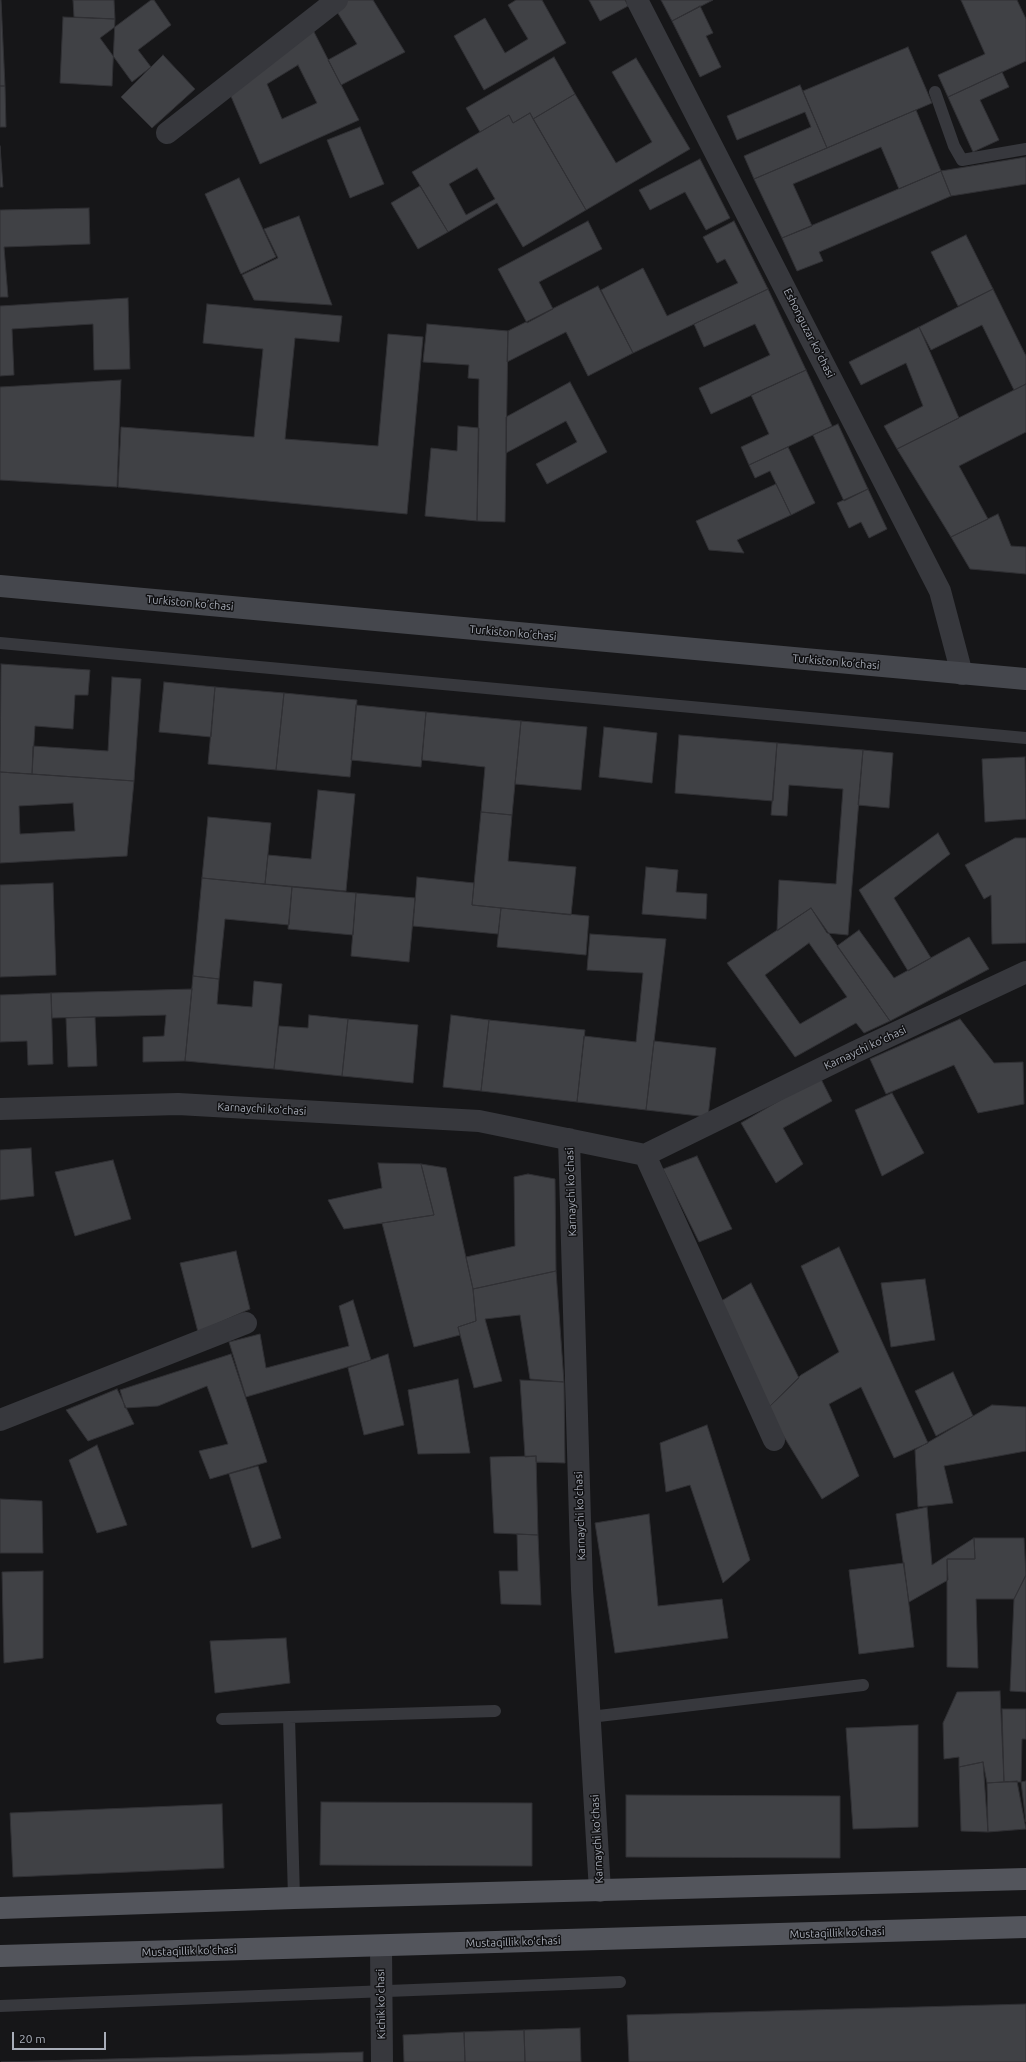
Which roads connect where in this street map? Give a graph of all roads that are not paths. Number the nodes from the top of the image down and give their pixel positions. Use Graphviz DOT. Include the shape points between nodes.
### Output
graph roads {
  1 [pos="337,0"];
  2 [pos="637,0"];
  3 [pos="935,92"];
  4 [pos="167,133"];
  5 [pos="1026,149"];
  6 [pos="0,586"];
  7 [pos="0,643"];
  8 [pos="962,674"];
  9 [pos="1026,679"];
  10 [pos="1026,738"];
  11 [pos="1026,972"];
  12 [pos="0,1109"];
  13 [pos="569,1139"];
  14 [pos="645,1155"];
  15 [pos="246,1323"];
  16 [pos="0,1420"];
  17 [pos="774,1440"];
  18 [pos="863,1686"];
  19 [pos="495,1711"];
  20 [pos="289,1717"];
  21 [pos="590,1717"];
  22 [pos="222,1719"];
  23 [pos="1026,1879"];
  24 [pos="600,1891"];
  25 [pos="294,1898"];
  26 [pos="0,1908"];
  27 [pos="1026,1927"];
  28 [pos="381,1946"];
  29 [pos="0,1956"];
  30 [pos="620,1982"];
  31 [pos="381,1991"];
  32 [pos="0,2006"];
  33 [pos="382,2062"];
  1 -- 4 [label="street"];
  2 -- 8 [label="street, Eshonguzar ko'chasi" via="940,591"];
  3 -- 5 [label="lane" via="954,146 962,160"];
  6 -- 8 [label="main road, Turkiston ko’chasi"];
  7 -- 10 [label="lane"];
  8 -- 9 [label="main road, Turkiston ko’chasi"];
  11 -- 14 [label="street, Karnaychi koʻchasi"];
  12 -- 13 [label="street, Karnaychi koʻchasi" via="186,1105 479,1120"];
  13 -- 14 [label="street, Karnaychi koʻchasi"];
  13 -- 21 [label="street, Karnaychi koʻchasi" via="582,1581"];
  14 -- 17 [label="street"];
  15 -- 16 [label="street"];
  18 -- 21 [label="lane"];
  19 -- 20 [label="lane"];
  20 -- 22 [label="lane"];
  20 -- 25 [label="lane"];
  21 -- 24 [label="street, Karnaychi koʻchasi"];
  23 -- 24 [label="main road"];
  24 -- 25 [label="main road"];
  25 -- 26 [label="main road"];
  27 -- 28 [label="main road, Mustaqillik koʻchasi"];
  28 -- 29 [label="main road, Mustaqillik koʻchasi"];
  28 -- 31 [label="street, Kichik ko'chasi"];
  30 -- 31 [label="lane"];
  31 -- 32 [label="lane"];
  31 -- 33 [label="street, Kichik ko'chasi"];
}
